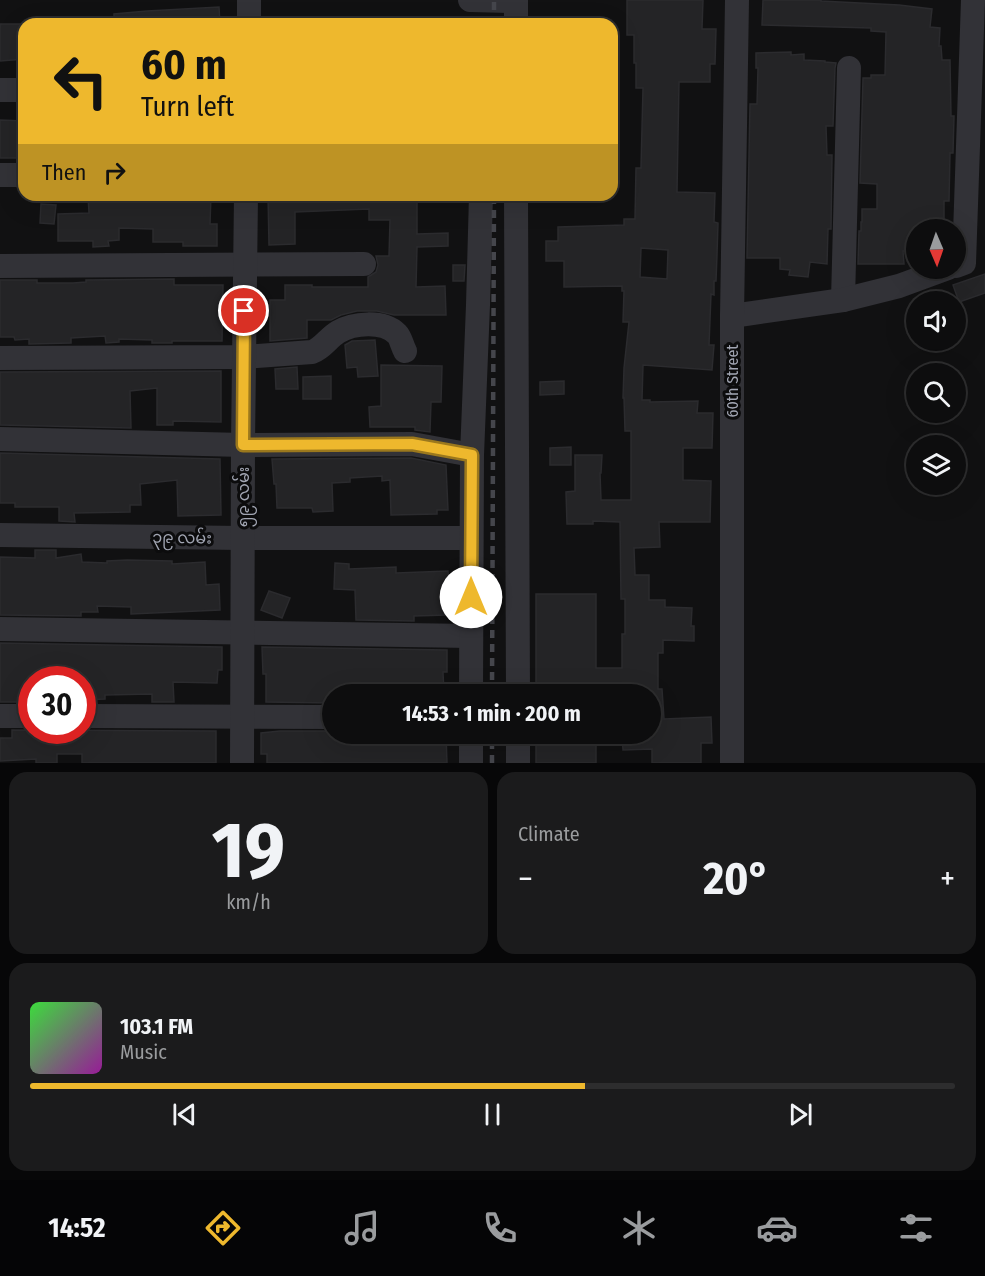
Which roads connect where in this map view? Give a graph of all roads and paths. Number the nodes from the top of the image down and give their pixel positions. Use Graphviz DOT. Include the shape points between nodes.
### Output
graph roads {
  1 [pos="249,0"];
  2 [pos="470,0"];
  3 [pos="515,0"];
  4 [pos="737,0"];
  5 [pos="973,0"];
  6 [pos="249,18"];
  7 [pos="516,18"];
  8 [pos="978,36"];
  9 [pos="849,68"];
  10 [pos="0,90"];
  11 [pos="18,90"];
  12 [pos="0,175"];
  13 [pos="18,175"];
  14 [pos="246,201"];
  15 [pos="481,201"];
  16 [pos="516,201"];
  17 [pos="960,219"];
  18 [pos="985,252"];
  19 [pos="966,261"];
  20 [pos="364,264"];
  21 [pos="0,266"];
  22 [pos="245,266"];
  23 [pos="919,279"];
  24 [pos="843,300"];
  25 [pos="732,316"];
  26 [pos="405,351"];
  27 [pos="244,357"];
  28 [pos="0,358"];
  29 [pos="0,439"];
  30 [pos="243,445"];
  31 [pos="472,455"];
  32 [pos="0,535"];
  33 [pos="242,538"];
  34 [pos="471,538"];
  35 [pos="0,629"];
  36 [pos="242,633"];
  37 [pos="471,636"];
  38 [pos="471,684"];
  39 [pos="518,684"];
  40 [pos="0,716"];
  41 [pos="18,716"];
  42 [pos="96,716"];
  43 [pos="242,716"];
  44 [pos="322,717"];
  45 [pos="471,744"];
  46 [pos="518,744"];
  47 [pos="242,763"];
  48 [pos="471,763"];
  49 [pos="518,763"];
  50 [pos="732,763"];
  1 -- 6 [label="street"];
  2 -- 3 [label="street"];
  3 -- 7 [label="street"];
  4 -- 25 [label="street, 60th Street"];
  5 -- 8 [label="street"];
  8 -- 17 [label="street"];
  9 -- 24 [label="street"];
  10 -- 11 [label="street"];
  12 -- 13 [label="street"];
  14 -- 22 [label="street, ၅၉ လမ်း"];
  15 -- 31 [label="street"];
  16 -- 39 [label="street"];
  18 -- 19 [label="street"];
  20 -- 22 [label="street"];
  21 -- 22 [label="street"];
  22 -- 27 [label="street, ၅၉ လမ်း"];
  23 -- 24 [label="street"];
  24 -- 25 [label="street"];
  25 -- 50 [label="street, 60th Street"];
  26 -- 27 [label="street" via="398,335 387,327 358,325 335,334 312,352"];
  27 -- 28 [label="street"];
  27 -- 30 [label="street, ၅၉ လမ်း"];
  29 -- 30 [label="street"];
  30 -- 31 [label="street" via="412,444"];
  30 -- 33 [label="street, ၅၉ လမ်း"];
  31 -- 34 [label="street"];
  32 -- 33 [label="street, ၃၉ လမ်း"];
  33 -- 34 [label="street, ၃၉ လမ်း"];
  33 -- 36 [label="street, ၅၉ လမ်း"];
  34 -- 37 [label="street"];
  35 -- 36 [label="street"];
  36 -- 37 [label="street"];
  36 -- 43 [label="street, ၅၉ လမ်း"];
  37 -- 38 [label="street"];
  40 -- 41 [label="street"];
  42 -- 43 [label="street"];
  43 -- 44 [label="street"];
  43 -- 47 [label="street, ၅၉ လမ်း"];
  45 -- 48 [label="street"];
  46 -- 49 [label="street"];
}
